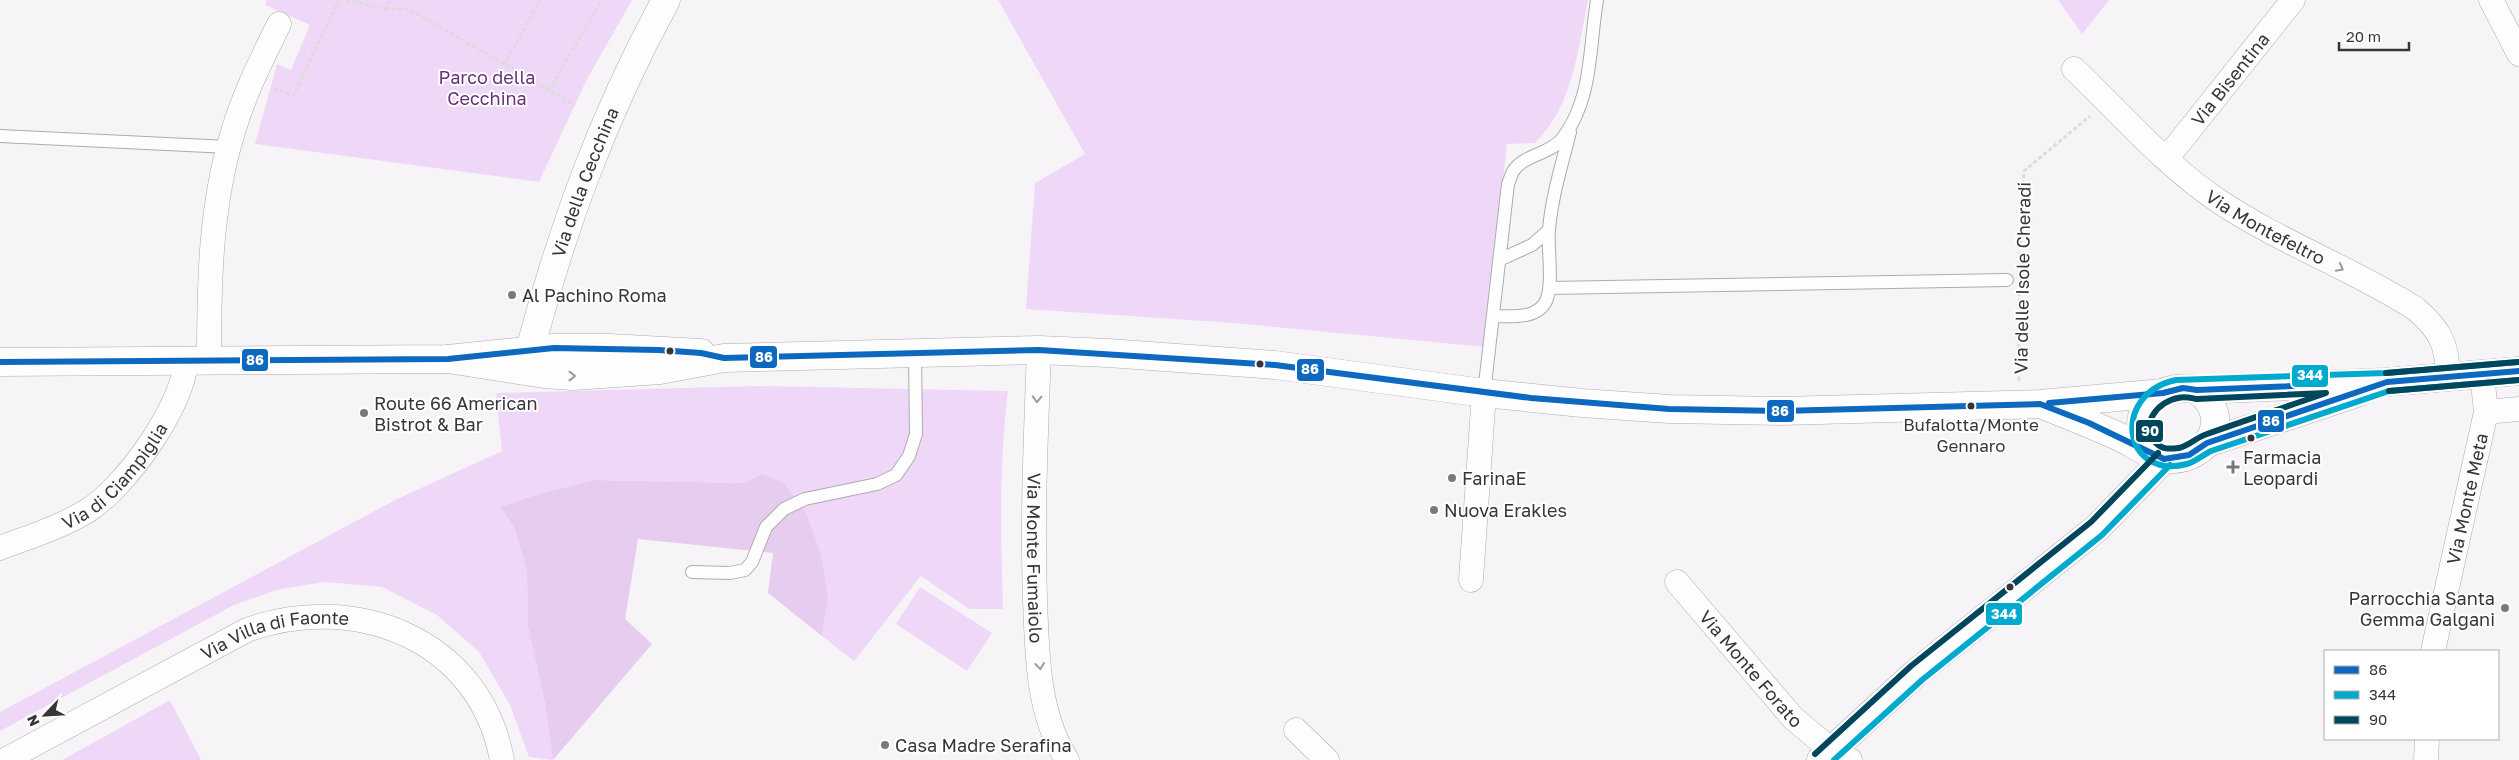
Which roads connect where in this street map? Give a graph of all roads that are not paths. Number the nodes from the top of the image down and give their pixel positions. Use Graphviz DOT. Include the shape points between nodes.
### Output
graph roads {
  1 [pos="666,0"];
  2 [pos="1597,0"];
  3 [pos="2293,0"];
  4 [pos="2492,0"];
  5 [pos="279,24"];
  6 [pos="2519,54"];
  7 [pos="2074,70"];
  8 [pos="1573,122"];
  9 [pos="0,136"];
  10 [pos="229,147"];
  11 [pos="2167,158"];
  12 [pos="1549,230"];
  13 [pos="1500,260"];
  14 [pos="2007,280"];
  15 [pos="1549,288"];
  16 [pos="1493,316"];
  17 [pos="1038,350"];
  18 [pos="915,354"];
  19 [pos="197,361"];
  20 [pos="527,361"];
  21 [pos="0,362"];
  22 [pos="2519,371"];
  23 [pos="2482,374"];
  24 [pos="2448,376"];
  25 [pos="2387,382"];
  26 [pos="2197,390"];
  27 [pos="1484,393"];
  28 [pos="2163,393"];
  29 [pos="2030,404"];
  30 [pos="2519,409"];
  31 [pos="2486,412"];
  32 [pos="2207,443"];
  33 [pos="2157,456"];
  34 [pos="0,548"];
  35 [pos="692,572"];
  36 [pos="1471,580"];
  37 [pos="1677,582"];
  38 [pos="2434,650"];
  39 [pos="1296,730"];
  40 [pos="2427,740"];
  41 [pos="1834,757"];
  42 [pos="5,760"];
  43 [pos="502,760"];
  44 [pos="1067,760"];
  45 [pos="1327,760"];
  46 [pos="2426,760"];
  1 -- 20 [label="street, Via della Cecchina" via="611,109 584,174"];
  2 -- 8 [label="lane" via="1587,79"];
  3 -- 11 [label="street, Via Bisentina"];
  4 -- 6 [label="street"];
  5 -- 10 [label="street, Via di Ciampiglia" via="245,97"];
  7 -- 11 [label="street, Via Montefeltro"];
  8 -- 12 [label="lane" via="1553,198"];
  8 -- 13 [label="lane" via="1560,141 1515,169 1508,184"];
  9 -- 10 [label="lane"];
  10 -- 19 [label="street, Via di Ciampiglia" via="221,182"];
  11 -- 24 [label="street, Via Montefeltro, one-way" via="2221,202 2416,309 2444,342"];
  12 -- 13 [label="lane" via="1516,254"];
  12 -- 15 [label="lane"];
  13 -- 16 [label="lane"];
  14 -- 15 [label="lane"];
  15 -- 16 [label="lane" via="1545,302 1535,311 1522,316"];
  16 -- 27 [label="lane"];
  17 -- 18 [label="street"];
  17 -- 27 [label="street" via="1275,365"];
  17 -- 44 [label="street, Via Monte Fumaiolo, one-way" via="1034,506 1037,639 1046,712"];
  18 -- 20 [label="street" via="724,358 660,370 563,376"];
  18 -- 35 [label="lane" via="916,434 909,456 896,475 878,484 805,499 784,508 766,527 752,562 745,570"];
  19 -- 20 [label="street"];
  19 -- 21 [label="street"];
  19 -- 34 [label="street, Via di Ciampiglia" via="146,448 118,486 78,516"];
  22 -- 23 [label="street"];
  23 -- 24 [label="street"];
  23 -- 31 [label="street, Via Monte Meta"];
  24 -- 25 [label="street"];
  25 -- 26 [label="street"];
  25 -- 32 [label="street"];
  26 -- 28 [label="street" via="2183,388"];
  26 -- 32 [label="street" via="2212,403 2217,420"];
  27 -- 29 [label="street" via="1660,408 1781,411"];
  27 -- 36 [label="street"];
  28 -- 29 [label="street"];
  28 -- 33 [label="street" via="2148,404 2140,431"];
  29 -- 33 [label="street" via="2089,423"];
  30 -- 31 [label="street"];
  31 -- 38 [label="street, Via Monte Meta"];
  32 -- 33 [label="street" via="2189,455"];
  33 -- 41 [label="street" via="2097,528 1916,673"];
  37 -- 41 [label="street, Via Monte Forato" via="1793,718"];
  39 -- 45 [label="street"];
  40 -- 46 [label="street"];
  42 -- 43 [label="street, Via Villa di Faonte" via="247,630 284,618 323,615 360,619 395,629 449,664 477,696 486,712 496,732"];
}
